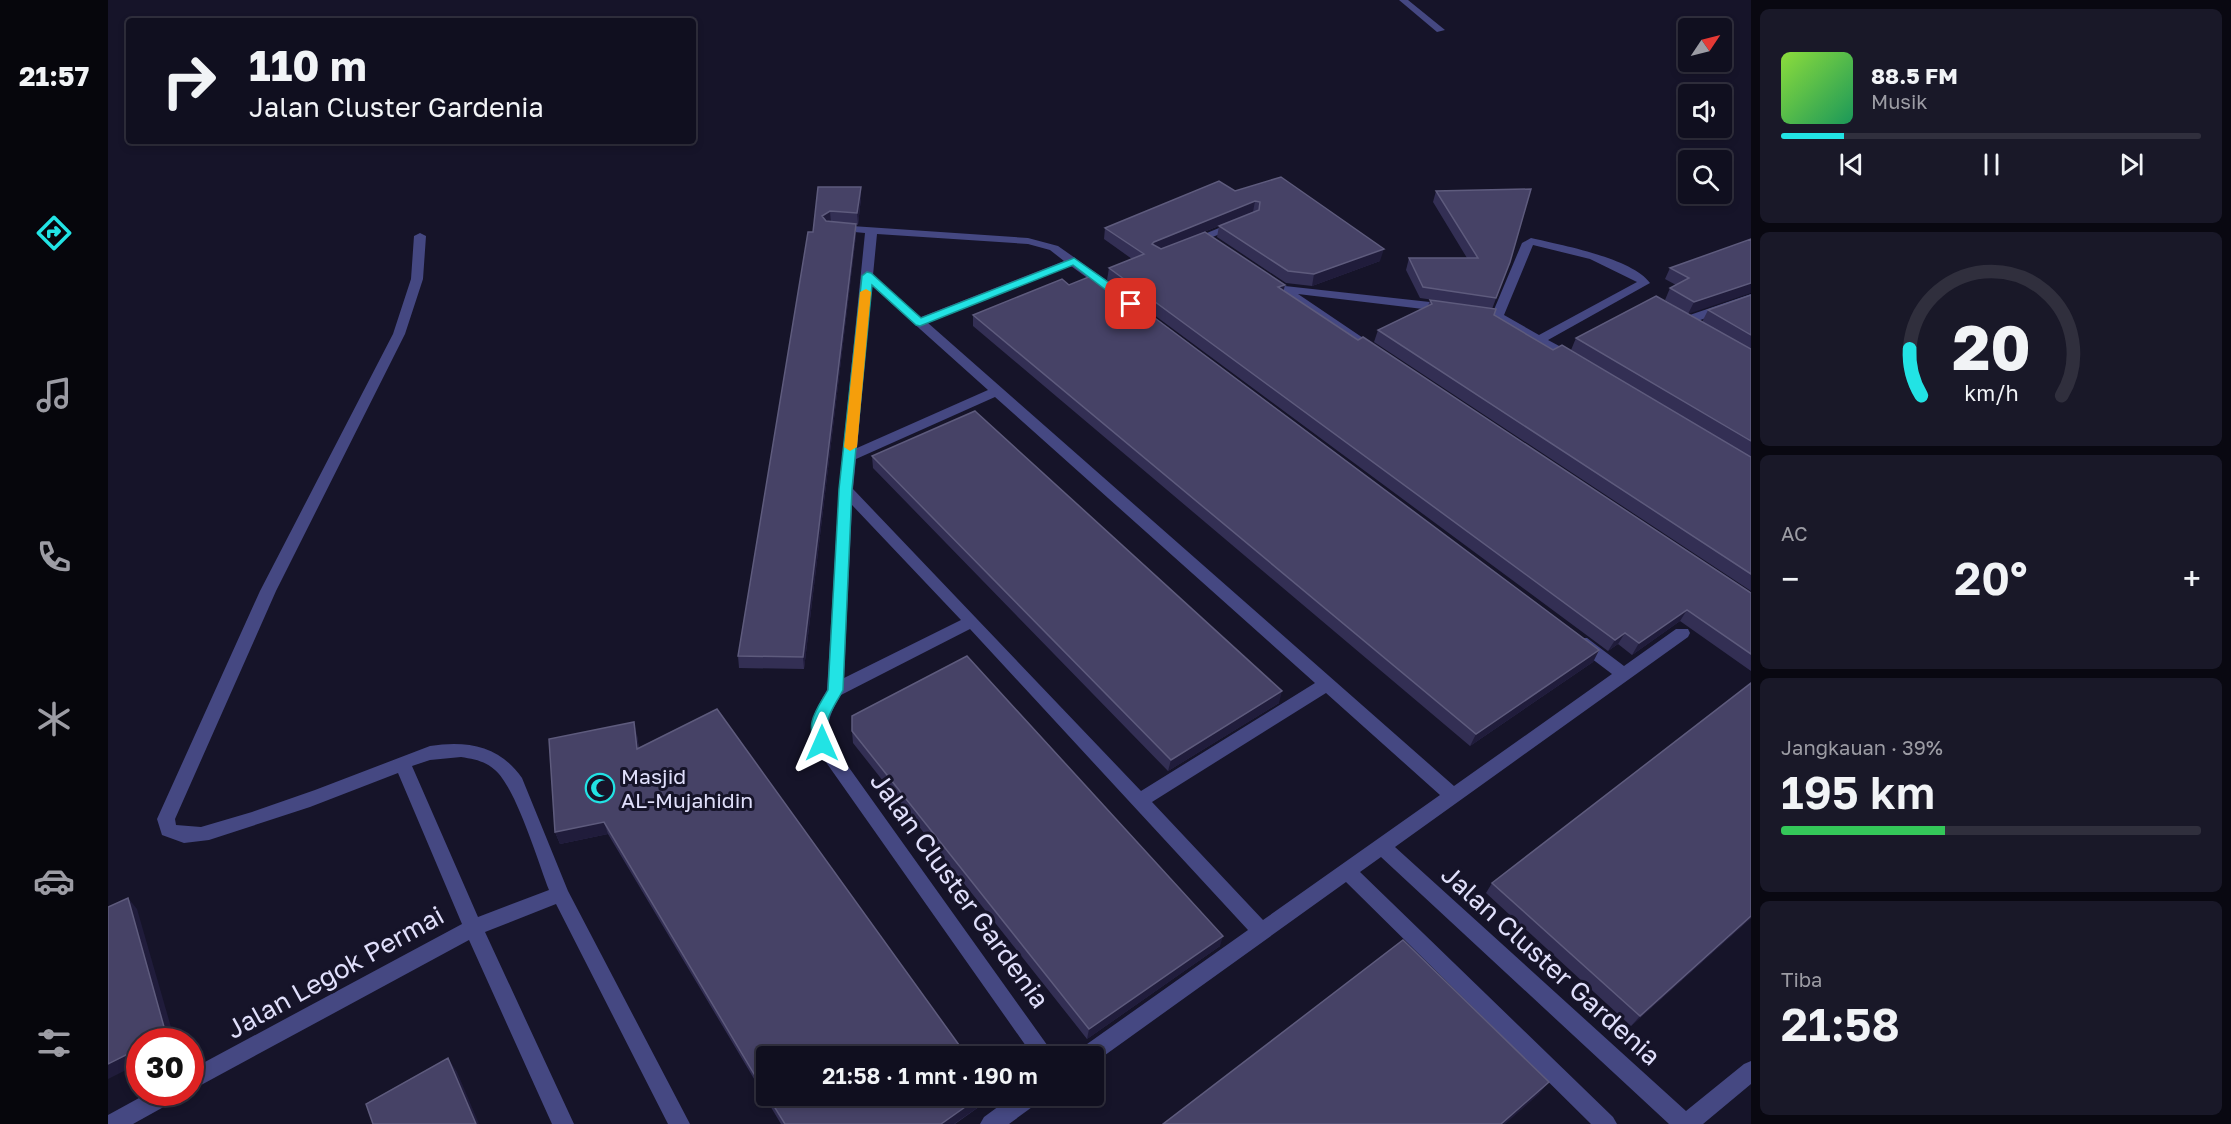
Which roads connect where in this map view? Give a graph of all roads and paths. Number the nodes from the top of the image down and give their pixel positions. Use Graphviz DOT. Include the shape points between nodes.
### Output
graph roads {
  1 [pos="1403,0"];
  2 [pos="1440,30"];
  3 [pos="1243,221"];
  4 [pos="831,228"];
  5 [pos="872,232"];
  6 [pos="420,236"];
  7 [pos="1177,248"];
  8 [pos="1074,261"];
  9 [pos="1252,269"];
  10 [pos="867,276"];
  11 [pos="1281,288"];
  12 [pos="1633,289"];
  13 [pos="1121,297"];
  14 [pos="1751,298"];
  15 [pos="1650,299"];
  16 [pos="1497,316"];
  17 [pos="920,322"];
  18 [pos="1704,331"];
  19 [pos="1540,339"];
  20 [pos="1379,354"];
  21 [pos="1581,363"];
  22 [pos="997,391"];
  23 [pos="849,457"];
  24 [pos="846,489"];
  25 [pos="972,621"];
  26 [pos="1567,632"];
  27 [pos="1682,633"];
  28 [pos="1623,674"];
  29 [pos="1326,684"];
  30 [pos="836,690"];
  31 [pos="403,765"];
  32 [pos="1453,796"];
  33 [pos="1139,801"];
  34 [pos="1381,846"];
  35 [pos="1347,871"];
  36 [pos="560,894"];
  37 [pos="473,928"];
  38 [pos="1262,932"];
  39 [pos="1038,1046"];
  40 [pos="1101,1046"];
  41 [pos="1751,1071"];
  42 [pos="204,1073"];
  43 [pos="145,1106"];
  44 [pos="1016,1106"];
  45 [pos="112,1124"];
  46 [pos="563,1124"];
  47 [pos="679,1124"];
  48 [pos="991,1124"];
  49 [pos="1606,1124"];
  50 [pos="1685,1124"];
  1 -- 2 [label="street"];
  3 -- 7 [label="street" via="1209,240"];
  4 -- 5 [label="street"];
  5 -- 8 [label="street" via="1028,241 1054,248"];
  5 -- 10 [label="street, Jalan Cluster Gardenia"];
  6 -- 31 [label="street" via="417,279 399,334 263,602 166,819 168,830 192,836 209,832 286,810"];
  8 -- 13 [label="street"];
  8 -- 17 [label="street"];
  9 -- 11 [label="street"];
  10 -- 17 [label="street"];
  10 -- 23 [label="street, Jalan Cluster Gardenia"];
  11 -- 16 [label="street"];
  11 -- 20 [label="street"];
  12 -- 15 [label="street"];
  12 -- 16 [label="street" via="1644,283 1639,277 1594,257 1532,241"];
  12 -- 19 [label="street"];
  14 -- 18 [label="street" via="1680,318"];
  16 -- 19 [label="street"];
  17 -- 22 [label="street"];
  19 -- 21 [label="street"];
  22 -- 23 [label="street"];
  22 -- 29 [label="street"];
  23 -- 24 [label="street, Jalan Cluster Gardenia"];
  24 -- 25 [label="street"];
  24 -- 30 [label="street, Jalan Cluster Gardenia"];
  25 -- 30 [label="street"];
  25 -- 33 [label="street"];
  26 -- 28 [label="street"];
  27 -- 28 [label="street"];
  28 -- 32 [label="street"];
  29 -- 32 [label="street"];
  29 -- 33 [label="street"];
  30 -- 39 [label="street, Jalan Cluster Gardenia" via="817,729 822,743"];
  31 -- 36 [label="street" via="435,752 466,750 492,756 516,783"];
  31 -- 37 [label="street, Jalan Legok Permai"];
  32 -- 34 [label="street"];
  33 -- 38 [label="street"];
  34 -- 35 [label="street"];
  34 -- 50 [label="street, Jalan Cluster Gardenia"];
  35 -- 38 [label="street"];
  35 -- 49 [label="street"];
  36 -- 37 [label="street, Jalan Legok Permai"];
  36 -- 47 [label="street"];
  37 -- 42 [label="street, Jalan Legok Permai"];
  37 -- 46 [label="street, Jalan Legok Permai"];
  38 -- 40 [label="street"];
  41 -- 50 [label="street"];
  43 -- 45 [label="street"];
  44 -- 48 [label="street"];
}
